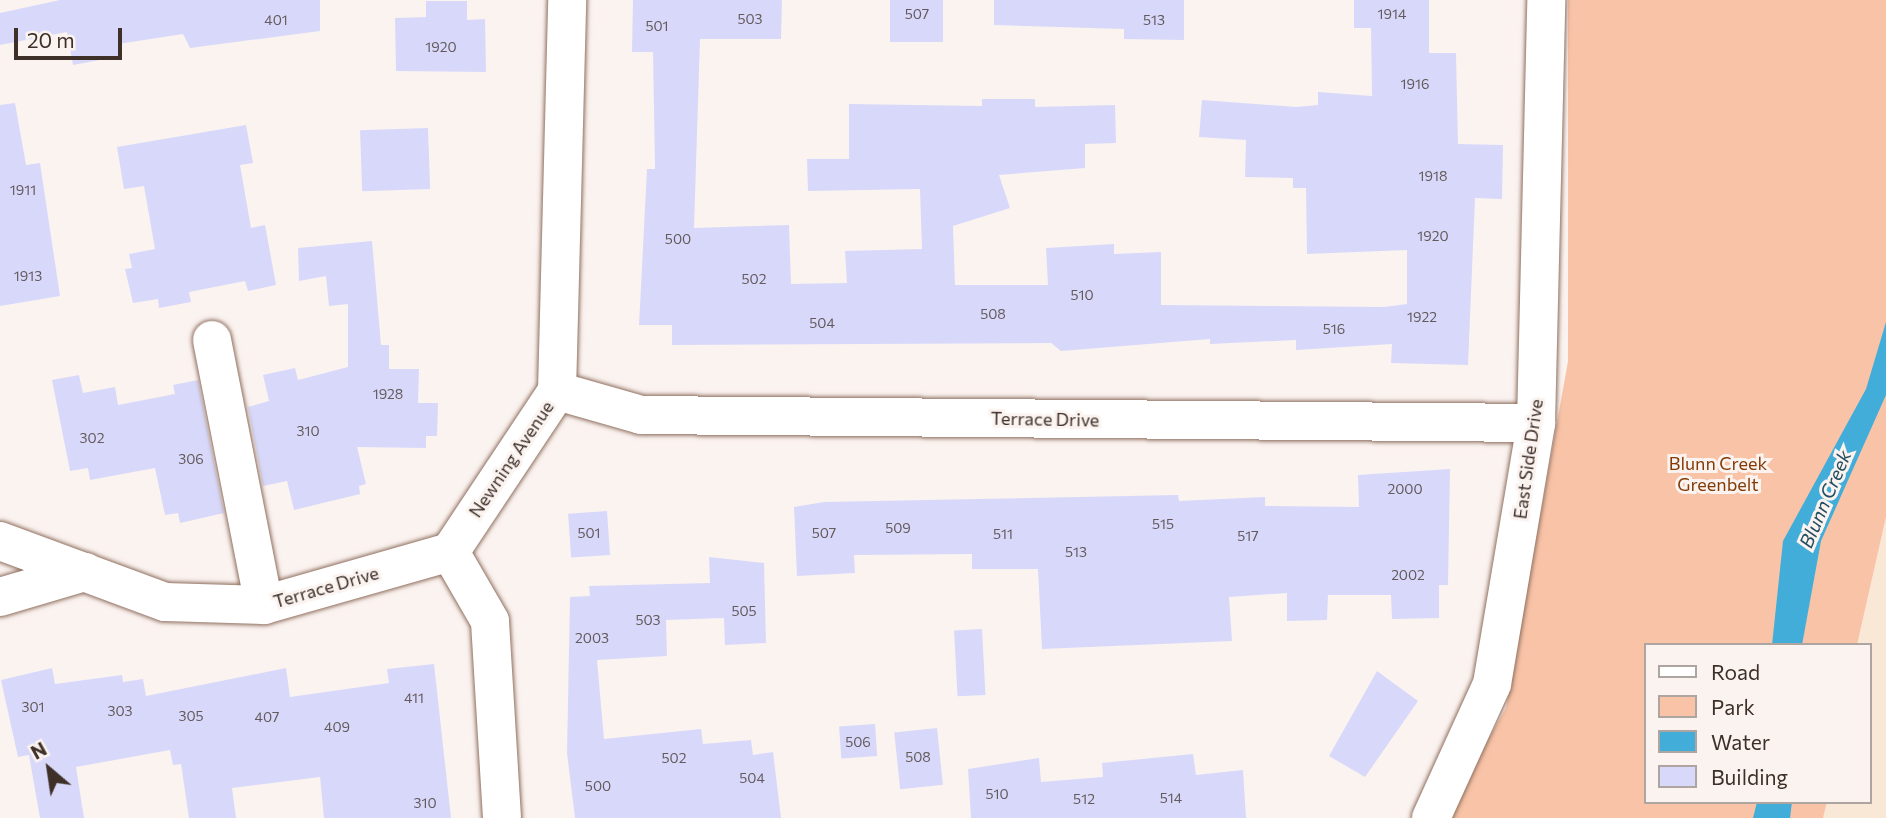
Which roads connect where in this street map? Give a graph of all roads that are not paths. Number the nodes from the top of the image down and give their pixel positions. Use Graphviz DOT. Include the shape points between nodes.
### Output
graph roads {
  1 [pos="567,0"];
  2 [pos="1546,0"];
  3 [pos="212,340"];
  4 [pos="557,391"];
  5 [pos="1536,423"];
  6 [pos="0,541"];
  7 [pos="450,552"];
  8 [pos="85,572"];
  9 [pos="0,597"];
  10 [pos="264,605"];
  11 [pos="502,818"];
  12 [pos="1431,818"];
  1 -- 4 [label="street, Newning Avenue"];
  2 -- 5 [label="street, East Side Drive"];
  3 -- 10 [label="street"];
  4 -- 5 [label="street, Terrace Drive" via="641,415"];
  4 -- 7 [label="street, Newning Avenue"];
  5 -- 12 [label="street, East Side Drive" via="1492,684"];
  6 -- 8 [label="street, Terrace Drive"];
  7 -- 10 [label="street, Terrace Drive"];
  7 -- 11 [label="street" via="490,621"];
  8 -- 9 [label="street"];
  8 -- 10 [label="street, Terrace Drive" via="165,602"];
}
